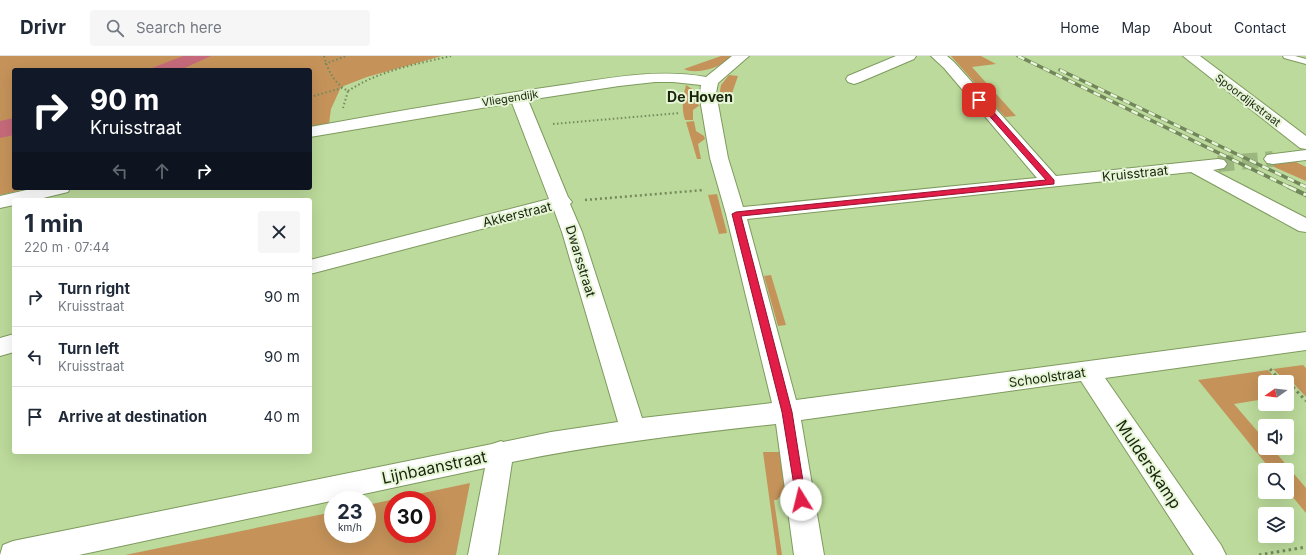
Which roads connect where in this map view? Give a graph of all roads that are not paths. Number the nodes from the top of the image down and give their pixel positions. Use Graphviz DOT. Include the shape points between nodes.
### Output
graph roads {
  1 [pos="742,56"];
  2 [pos="909,56"];
  3 [pos="938,56"];
  4 [pos="1190,56"];
  5 [pos="1287,56"];
  6 [pos="1306,62"];
  7 [pos="854,79"];
  8 [pos="710,82"];
  9 [pos="518,96"];
  10 [pos="312,132"];
  11 [pos="1306,144"];
  12 [pos="1306,154"];
  13 [pos="1273,159"];
  14 [pos="1218,164"];
  15 [pos="1194,167"];
  16 [pos="1051,182"];
  17 [pos="52,190"];
  18 [pos="17,198"];
  19 [pos="12,199"];
  20 [pos="0,202"];
  21 [pos="562,202"];
  22 [pos="736,214"];
  23 [pos="1306,226"];
  24 [pos="312,266"];
  25 [pos="1306,341"];
  26 [pos="12,344"];
  27 [pos="0,347"];
  28 [pos="1087,371"];
  29 [pos="787,412"];
  30 [pos="633,430"];
  31 [pos="501,452"];
  32 [pos="13,555"];
  33 [pos="483,555"];
  34 [pos="809,555"];
  35 [pos="1211,555"];
  1 -- 8 [label="street"];
  2 -- 7 [label="street"];
  3 -- 16 [label="street"];
  4 -- 11 [label="street, Spoordijkstraat"];
  5 -- 6 [label="lane"];
  8 -- 9 [label="street, Vliegendijk" via="680,76 653,77"];
  8 -- 22 [label="street" via="710,112 719,158"];
  9 -- 10 [label="street, Vliegendijk"];
  9 -- 21 [label="street, Dwarsstraat"];
  12 -- 13 [label="street"];
  14 -- 15 [label="street, Kruisstraat"];
  15 -- 16 [label="street, Kruisstraat"];
  15 -- 23 [label="street"];
  16 -- 22 [label="street, Kruisstraat"];
  17 -- 18 [label="street"];
  19 -- 20 [label="street"];
  21 -- 24 [label="street, Akkerstraat"];
  21 -- 30 [label="street, Dwarsstraat"];
  22 -- 29 [label="street"];
  25 -- 28 [label="street, Schoolstraat"];
  26 -- 27 [label="street"];
  28 -- 29 [label="street, Schoolstraat"];
  28 -- 35 [label="street, Mulderskamp"];
  29 -- 30 [label="street, Lijnbaanstraat"];
  29 -- 34 [label="street"];
  30 -- 31 [label="street, Lijnbaanstraat"];
  31 -- 32 [label="street, Lijnbaanstraat"];
  31 -- 33 [label="street"];
}
